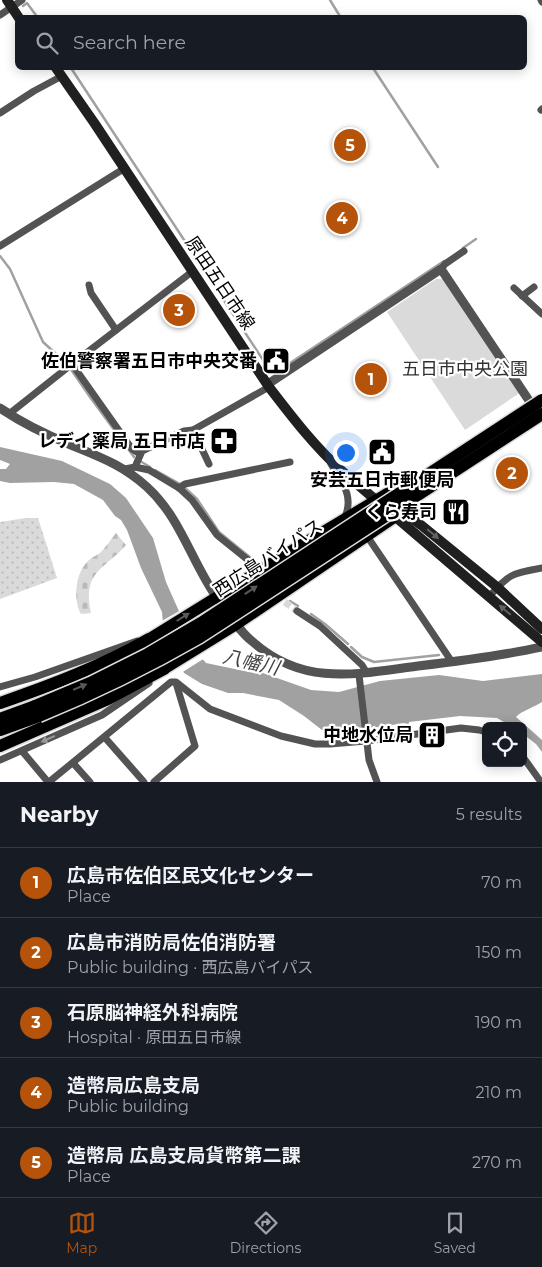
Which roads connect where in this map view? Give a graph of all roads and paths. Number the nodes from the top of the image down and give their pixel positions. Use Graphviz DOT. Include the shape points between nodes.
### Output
graph roads {
  1 [pos="22,0"];
  2 [pos="9,3"];
  3 [pos="0,14"];
  4 [pos="17,15"];
  5 [pos="59,72"];
  6 [pos="0,113"];
  7 [pos="125,168"];
  8 [pos="0,246"];
  9 [pos="464,251"];
  10 [pos="441,270"];
  11 [pos="193,271"];
  12 [pos="89,285"];
  13 [pos="534,287"];
  14 [pos="514,288"];
  15 [pos="522,296"];
  16 [pos="542,314"];
  17 [pos="116,330"];
  18 [pos="72,364"];
  19 [pos="268,385"];
  20 [pos="542,394"];
  21 [pos="536,401"];
  22 [pos="0,408"];
  23 [pos="9,414"];
  24 [pos="542,414"];
  25 [pos="542,421"];
  26 [pos="193,430"];
  27 [pos="140,454"];
  28 [pos="327,458"];
  29 [pos="290,462"];
  30 [pos="209,464"];
  31 [pos="135,467"];
  32 [pos="125,469"];
  33 [pos="179,488"];
  34 [pos="377,500"];
  35 [pos="399,514"];
  36 [pos="344,520"];
  37 [pos="367,536"];
  38 [pos="248,560"];
  39 [pos="542,568"];
  40 [pos="497,587"];
  41 [pos="215,597"];
  42 [pos="489,597"];
  43 [pos="297,610"];
  44 [pos="234,626"];
  45 [pos="542,629"];
  46 [pos="151,638"];
  47 [pos="542,642"];
  48 [pos="542,647"];
  49 [pos="452,662"];
  50 [pos="168,667"];
  51 [pos="362,676"];
  52 [pos="176,682"];
  53 [pos="0,687"];
  54 [pos="0,703"];
  55 [pos="37,711"];
  56 [pos="0,719"];
  57 [pos="0,730"];
  58 [pos="482,731"];
  59 [pos="366,738"];
  60 [pos="107,740"];
  61 [pos="0,746"];
  62 [pos="22,751"];
  63 [pos="0,760"];
  64 [pos="73,762"];
  65 [pos="527,762"];
  66 [pos="49,782"];
  67 [pos="90,782"];
  68 [pos="144,782"];
  69 [pos="154,782"];
  70 [pos="377,782"];
  71 [pos="542,782"];
  1 -- 2 [label="street"];
  2 -- 3 [label="street"];
  2 -- 4 [label="main road"];
  5 -- 6 [label="street"];
  5 -- 7 [label="main road, 原田五日市線"];
  7 -- 8 [label="street"];
  7 -- 11 [label="main road, 原田五日市線"];
  9 -- 10 [label="street"];
  10 -- 19 [label="street"];
  10 -- 21 [label="street"];
  11 -- 17 [label="street"];
  11 -- 19 [label="main road, 原田五日市線"];
  12 -- 17 [label="street"];
  13 -- 15 [label="street"];
  14 -- 15 [label="street"];
  15 -- 16 [label="street"];
  17 -- 18 [label="street"];
  18 -- 23 [label="street"];
  18 -- 27 [label="street" via="132,449"];
  19 -- 26 [label="street"];
  19 -- 28 [label="main road, 原田五日市線"];
  20 -- 21 [label="highway, 西広島バイパス"];
  21 -- 34 [label="highway, 西広島バイパス"];
  55 -- 21 [label="highway, 西広島バイパス, one-way, bridge" via="201,624"];
  22 -- 23 [label="street"];
  23 -- 32 [label="street"];
  24 -- 55 [label="highway, 西広島バイパス, bridge" via="200,637 96,692"];
  25 -- 35 [label="highway, 西広島バイパス"];
  26 -- 27 [label="street" via="184,431"];
  26 -- 30 [label="street"];
  27 -- 31 [label="street"];
  28 -- 34 [label="main road, 原田五日市線"];
  28 -- 36 [label="street" via="348,497 349,508"];
  29 -- 33 [label="street" via="185,484"];
  31 -- 32 [label="street"];
  31 -- 33 [label="street" via="149,470"];
  32 -- 41 [label="street" via="147,487 170,513"];
  33 -- 38 [label="street" via="192,500 217,535"];
  34 -- 35 [label="main road, 原田五日市線"];
  34 -- 36 [label="highway, 西広島バイパス"];
  35 -- 37 [label="highway, 西広島バイパス"];
  35 -- 40 [label="main road, 原田五日市線, one-way"];
  35 -- 42 [label="main road, 原田五日市線"];
  36 -- 41 [label="highway, 西広島バイパス"];
  37 -- 44 [label="highway, 西広島バイパス"];
  37 -- 49 [label="street"];
  39 -- 40 [label="street" via="516,573"];
  40 -- 42 [label="street"];
  40 -- 45 [label="main road, 原田五日市線"];
  41 -- 44 [label="street"];
  46 -- 41 [label="highway, 西広島バイパス, one-way"];
  47 -- 42 [label="main road, 原田五日市線, one-way"];
  43 -- 51 [label="street" via="320,626 362,665"];
  44 -- 50 [label="highway, 西広島バイパス"];
  44 -- 51 [label="street" via="264,650 297,668 319,674"];
  46 -- 53 [label="street"];
  46 -- 54 [label="highway" via="92,668"];
  48 -- 49 [label="street"];
  49 -- 51 [label="street"];
  50 -- 61 [label="highway" via="108,699"];
  50 -- 62 [label="street, one-way" via="102,715"];
  51 -- 59 [label="street"];
  52 -- 59 [label="street" via="210,709 281,736 315,744"];
  52 -- 64 [label="street" via="171,682"];
  52 -- 69 [label="street" via="195,746"];
  55 -- 56 [label="highway, 西広島バイパス"];
  55 -- 57 [label="highway, 西広島バイパス"];
  58 -- 59 [label="street" via="455,728"];
  59 -- 70 [label="street"];
  60 -- 68 [label="street"];
  62 -- 63 [label="street"];
  62 -- 66 [label="street"];
  64 -- 66 [label="street"];
  64 -- 67 [label="street"];
  65 -- 71 [label="street"];
}
